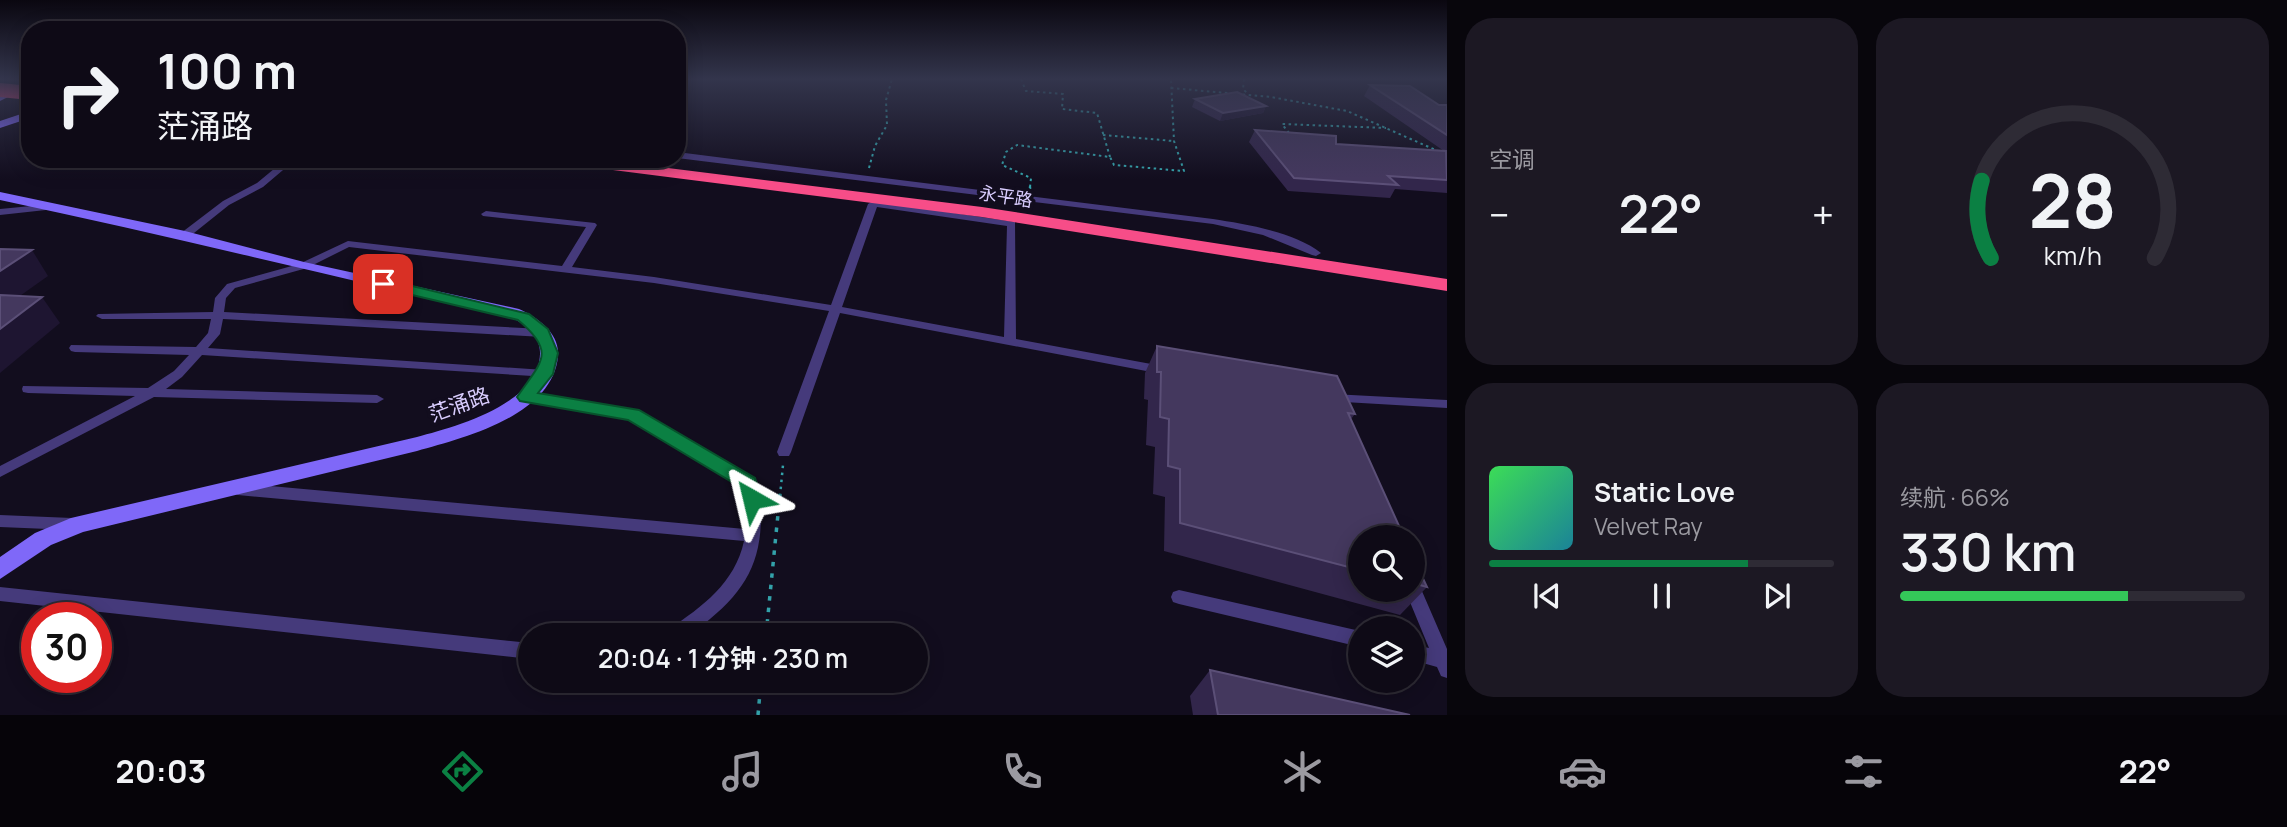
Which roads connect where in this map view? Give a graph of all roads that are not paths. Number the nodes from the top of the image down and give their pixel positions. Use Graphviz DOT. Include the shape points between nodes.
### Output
graph roads {
  1 [pos="21,117"];
  2 [pos="0,125"];
  3 [pos="686,156"];
  4 [pos="686,166"];
  5 [pos="281,168"];
  6 [pos="630,168"];
  7 [pos="0,196"];
  8 [pos="52,207"];
  9 [pos="0,212"];
  10 [pos="486,214"];
  11 [pos="185,235"];
  12 [pos="1316,253"];
  13 [pos="303,266"];
  14 [pos="566,269"];
  15 [pos="1447,274"];
  16 [pos="1447,285"];
  17 [pos="836,309"];
  18 [pos="218,315"];
  19 [pos="102,316"];
  20 [pos="542,333"];
  21 [pos="1010,341"];
  22 [pos="75,348"];
  23 [pos="199,351"];
  24 [pos="1170,371"];
  25 [pos="545,374"];
  26 [pos="28,389"];
  27 [pos="151,392"];
  28 [pos="526,397"];
  29 [pos="377,399"];
  30 [pos="1328,401"];
  31 [pos="1447,404"];
  32 [pos="784,452"];
  33 [pos="0,472"];
  34 [pos="228,488"];
  35 [pos="0,521"];
  36 [pos="79,524"];
  37 [pos="754,536"];
  38 [pos="0,569"];
  39 [pos="0,594"];
  40 [pos="1180,597"];
  41 [pos="1419,602"];
  42 [pos="693,623"];
  43 [pos="1348,636"];
  44 [pos="518,650"];
  45 [pos="1425,657"];
  46 [pos="1446,664"];
  1 -- 2 [label="street"];
  3 -- 12 [label="street" via="867,176 1245,229 1294,241"];
  4 -- 12 [label="highway, 永平路"];
  5 -- 11 [label="street"];
  6 -- 16 [label="highway, 永平路" via="982,212"];
  7 -- 8 [label="street"];
  8 -- 9 [label="street"];
  8 -- 11 [label="street"];
  10 -- 14 [label="street" via="592,225"];
  11 -- 13 [label="street"];
  12 -- 15 [label="highway, 永平路"];
  13 -- 14 [label="street" via="340,247 363,244"];
  13 -- 18 [label="street" via="231,286 220,298"];
  13 -- 20 [label="street" via="513,312"];
  14 -- 17 [label="street"];
  17 -- 21 [label="street"];
  17 -- 21 [label="street" via="873,204 1012,224"];
  17 -- 32 [label="street"];
  18 -- 19 [label="street"];
  18 -- 20 [label="street"];
  18 -- 23 [label="street" via="214,334"];
  20 -- 25 [label="street" via="550,353"];
  21 -- 24 [label="street"];
  22 -- 23 [label="street"];
  23 -- 25 [label="street"];
  23 -- 27 [label="street" via="178,374"];
  25 -- 28 [label="street, 茫涌路"];
  26 -- 27 [label="street"];
  27 -- 29 [label="street"];
  27 -- 33 [label="street"];
  28 -- 34 [label="street, 茫涌路" via="474,426"];
  28 -- 37 [label="street" via="633,414 685,443 749,483"];
  30 -- 31 [label="street"];
  34 -- 36 [label="street, 茫涌路"];
  34 -- 37 [label="street"];
  35 -- 36 [label="street"];
  36 -- 38 [label="street, 茫涌路" via="43,539"];
  37 -- 42 [label="street" via="740,576"];
  39 -- 44 [label="street"];
  40 -- 43 [label="street"];
  41 -- 46 [label="street"];
  45 -- 46 [label="street"];
}
